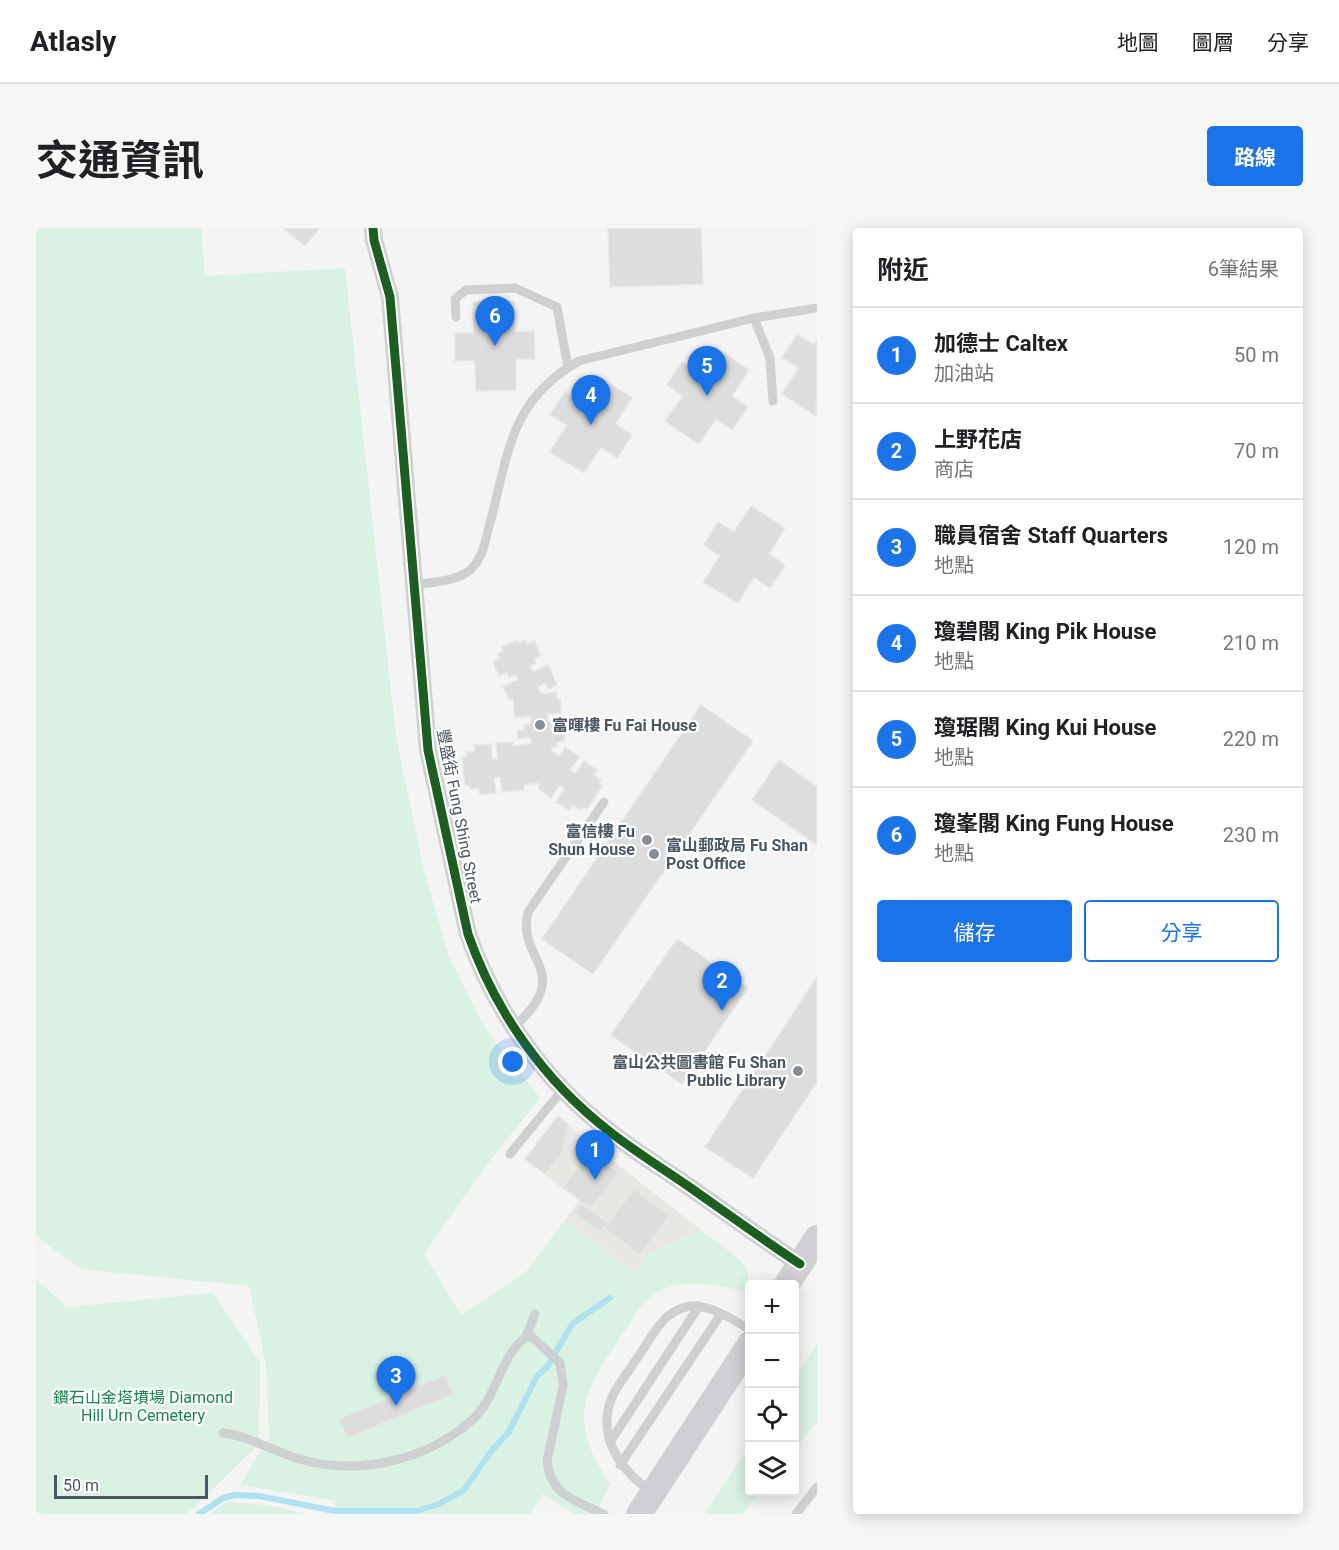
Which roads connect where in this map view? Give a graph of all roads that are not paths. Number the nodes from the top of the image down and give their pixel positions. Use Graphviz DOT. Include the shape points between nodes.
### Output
graph roads {
  1 [pos="373,228"];
  2 [pos="817,308"];
  3 [pos="456,317"];
  4 [pos="754,318"];
  5 [pos="568,367"];
  6 [pos="773,401"];
  7 [pos="414,585"];
  8 [pos="604,802"];
  9 [pos="514,1027"];
  10 [pos="564,1088"];
  11 [pos="510,1154"];
  12 [pos="817,1238"];
  13 [pos="794,1274"];
  14 [pos="699,1306"];
  15 [pos="535,1314"];
  16 [pos="721,1314"];
  17 [pos="745,1327"];
  18 [pos="526,1336"];
  19 [pos="745,1352"];
  20 [pos="223,1433"];
  21 [pos="610,1442"];
  22 [pos="620,1465"];
  23 [pos="817,1487"];
  24 [pos="652,1493"];
  25 [pos="604,1514"];
  26 [pos="639,1514"];
  27 [pos="796,1514"];
  1 -- 7 [label="street, 豐盛街 Fung Shing Street" via="390,297"];
  2 -- 4 [label="lane"];
  3 -- 5 [label="lane" via="455,299 466,290 515,288 550,303 557,308"];
  4 -- 5 [label="lane"];
  4 -- 6 [label="lane" via="770,358"];
  5 -- 7 [label="lane" via="553,375 530,400 513,435 482,552 471,570 454,579"];
  7 -- 9 [label="street, 豐盛街 Fung Shing Street" via="428,750 468,934 493,993"];
  8 -- 9 [label="lane" via="528,912 524,927 544,982 539,998"];
  9 -- 10 [label="street, 豐盛街 Fung Shing Street"];
  10 -- 11 [label="lane"];
  10 -- 13 [label="street, 豐盛街 Fung Shing Street" via="609,1131"];
  12 -- 13 [label="main road"];
  14 -- 16 [label="lane"];
  14 -- 21 [label="lane"];
  14 -- 21 [label="lane" via="676,1310 667,1317 614,1394 609,1416"];
  15 -- 18 [label="lane"];
  16 -- 17 [label="lane"];
  16 -- 22 [label="lane"];
  18 -- 20 [label="lane" via="513,1347 492,1394 472,1420 408,1457 370,1464 323,1463"];
  18 -- 25 [label="lane" via="538,1341 560,1363 563,1386 547,1461 548,1473 554,1486 568,1497"];
  19 -- 24 [label="main road"];
  21 -- 22 [label="lane"];
  22 -- 24 [label="lane"];
  23 -- 27 [label="lane"];
  24 -- 26 [label="main road"];
}
